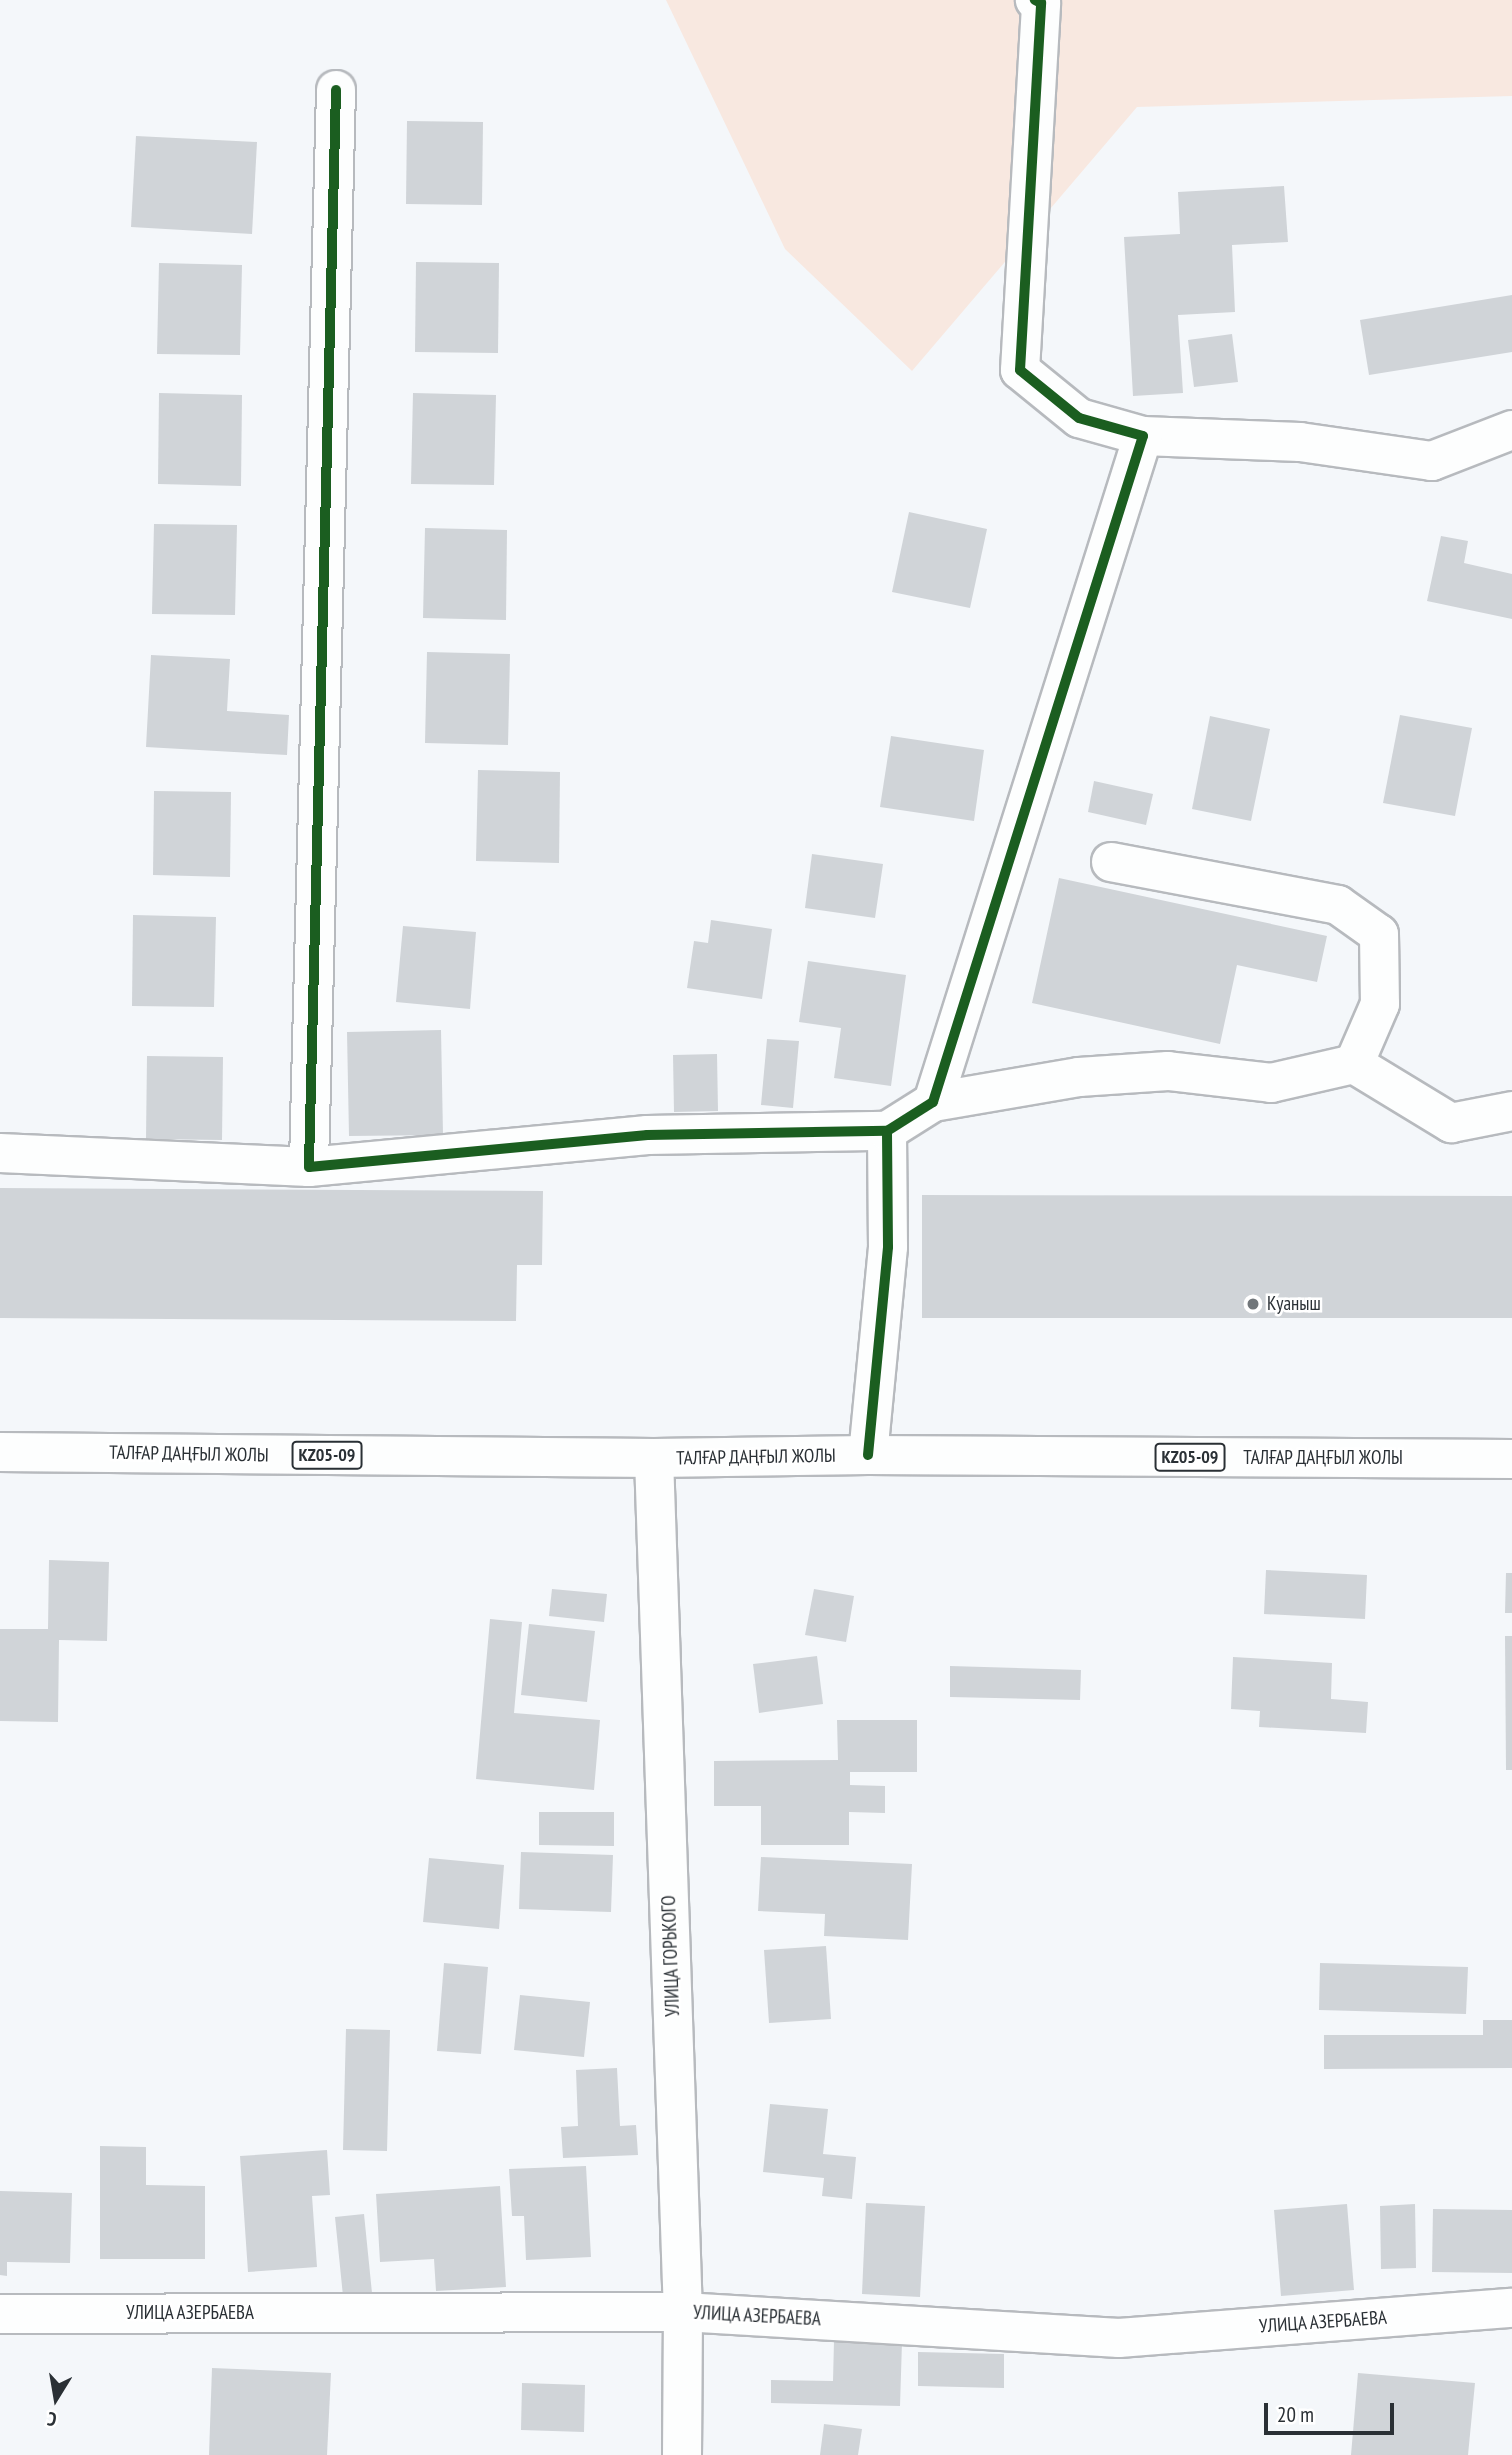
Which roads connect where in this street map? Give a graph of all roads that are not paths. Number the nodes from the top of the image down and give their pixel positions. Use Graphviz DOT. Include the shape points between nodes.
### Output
graph roads {
  1 [pos="1035,0"];
  2 [pos="336,90"];
  3 [pos="1512,430"];
  4 [pos="1143,436"];
  5 [pos="1111,862"];
  6 [pos="1354,1064"];
  7 [pos="933,1102"];
  8 [pos="1512,1111"];
  9 [pos="887,1131"];
  10 [pos="0,1153"];
  11 [pos="309,1167"];
  12 [pos="0,1452"];
  13 [pos="869,1455"];
  14 [pos="654,1458"];
  15 [pos="1512,1459"];
  16 [pos="1512,2308"];
  17 [pos="683,2312"];
  18 [pos="0,2314"];
  19 [pos="682,2455"];
  1 -- 4 [label="street" via="1041,3 1020,370 1079,418"];
  2 -- 11 [label="street"];
  3 -- 4 [label="street" via="1432,461 1300,442"];
  4 -- 7 [label="street"];
  5 -- 6 [label="street" via="1338,905 1379,934 1380,1004"];
  6 -- 7 [label="street" via="1271,1083 1168,1071 1079,1077"];
  6 -- 8 [label="street" via="1451,1123"];
  7 -- 9 [label="street"];
  9 -- 11 [label="street" via="647,1135"];
  9 -- 13 [label="street" via="888,1247"];
  10 -- 11 [label="street"];
  12 -- 14 [label="street, ТАЛҒАР ДАҢҒЫЛ ЖОЛЫ / KZ05-09"];
  13 -- 14 [label="street, ТАЛҒАР ДАҢҒЫЛ ЖОЛЫ / KZ05-09"];
  13 -- 15 [label="street, ТАЛҒАР ДАҢҒЫЛ ЖОЛЫ / KZ05-09"];
  14 -- 17 [label="street, УЛИЦА ГОРЬКОГО"];
  16 -- 17 [label="street, УЛИЦА АЗЕРБАЕВА" via="1119,2338"];
  17 -- 18 [label="street, УЛИЦА АЗЕРБАЕВА"];
  17 -- 19 [label="street, УЛИЦА ГОРЬКОГО"];
}
